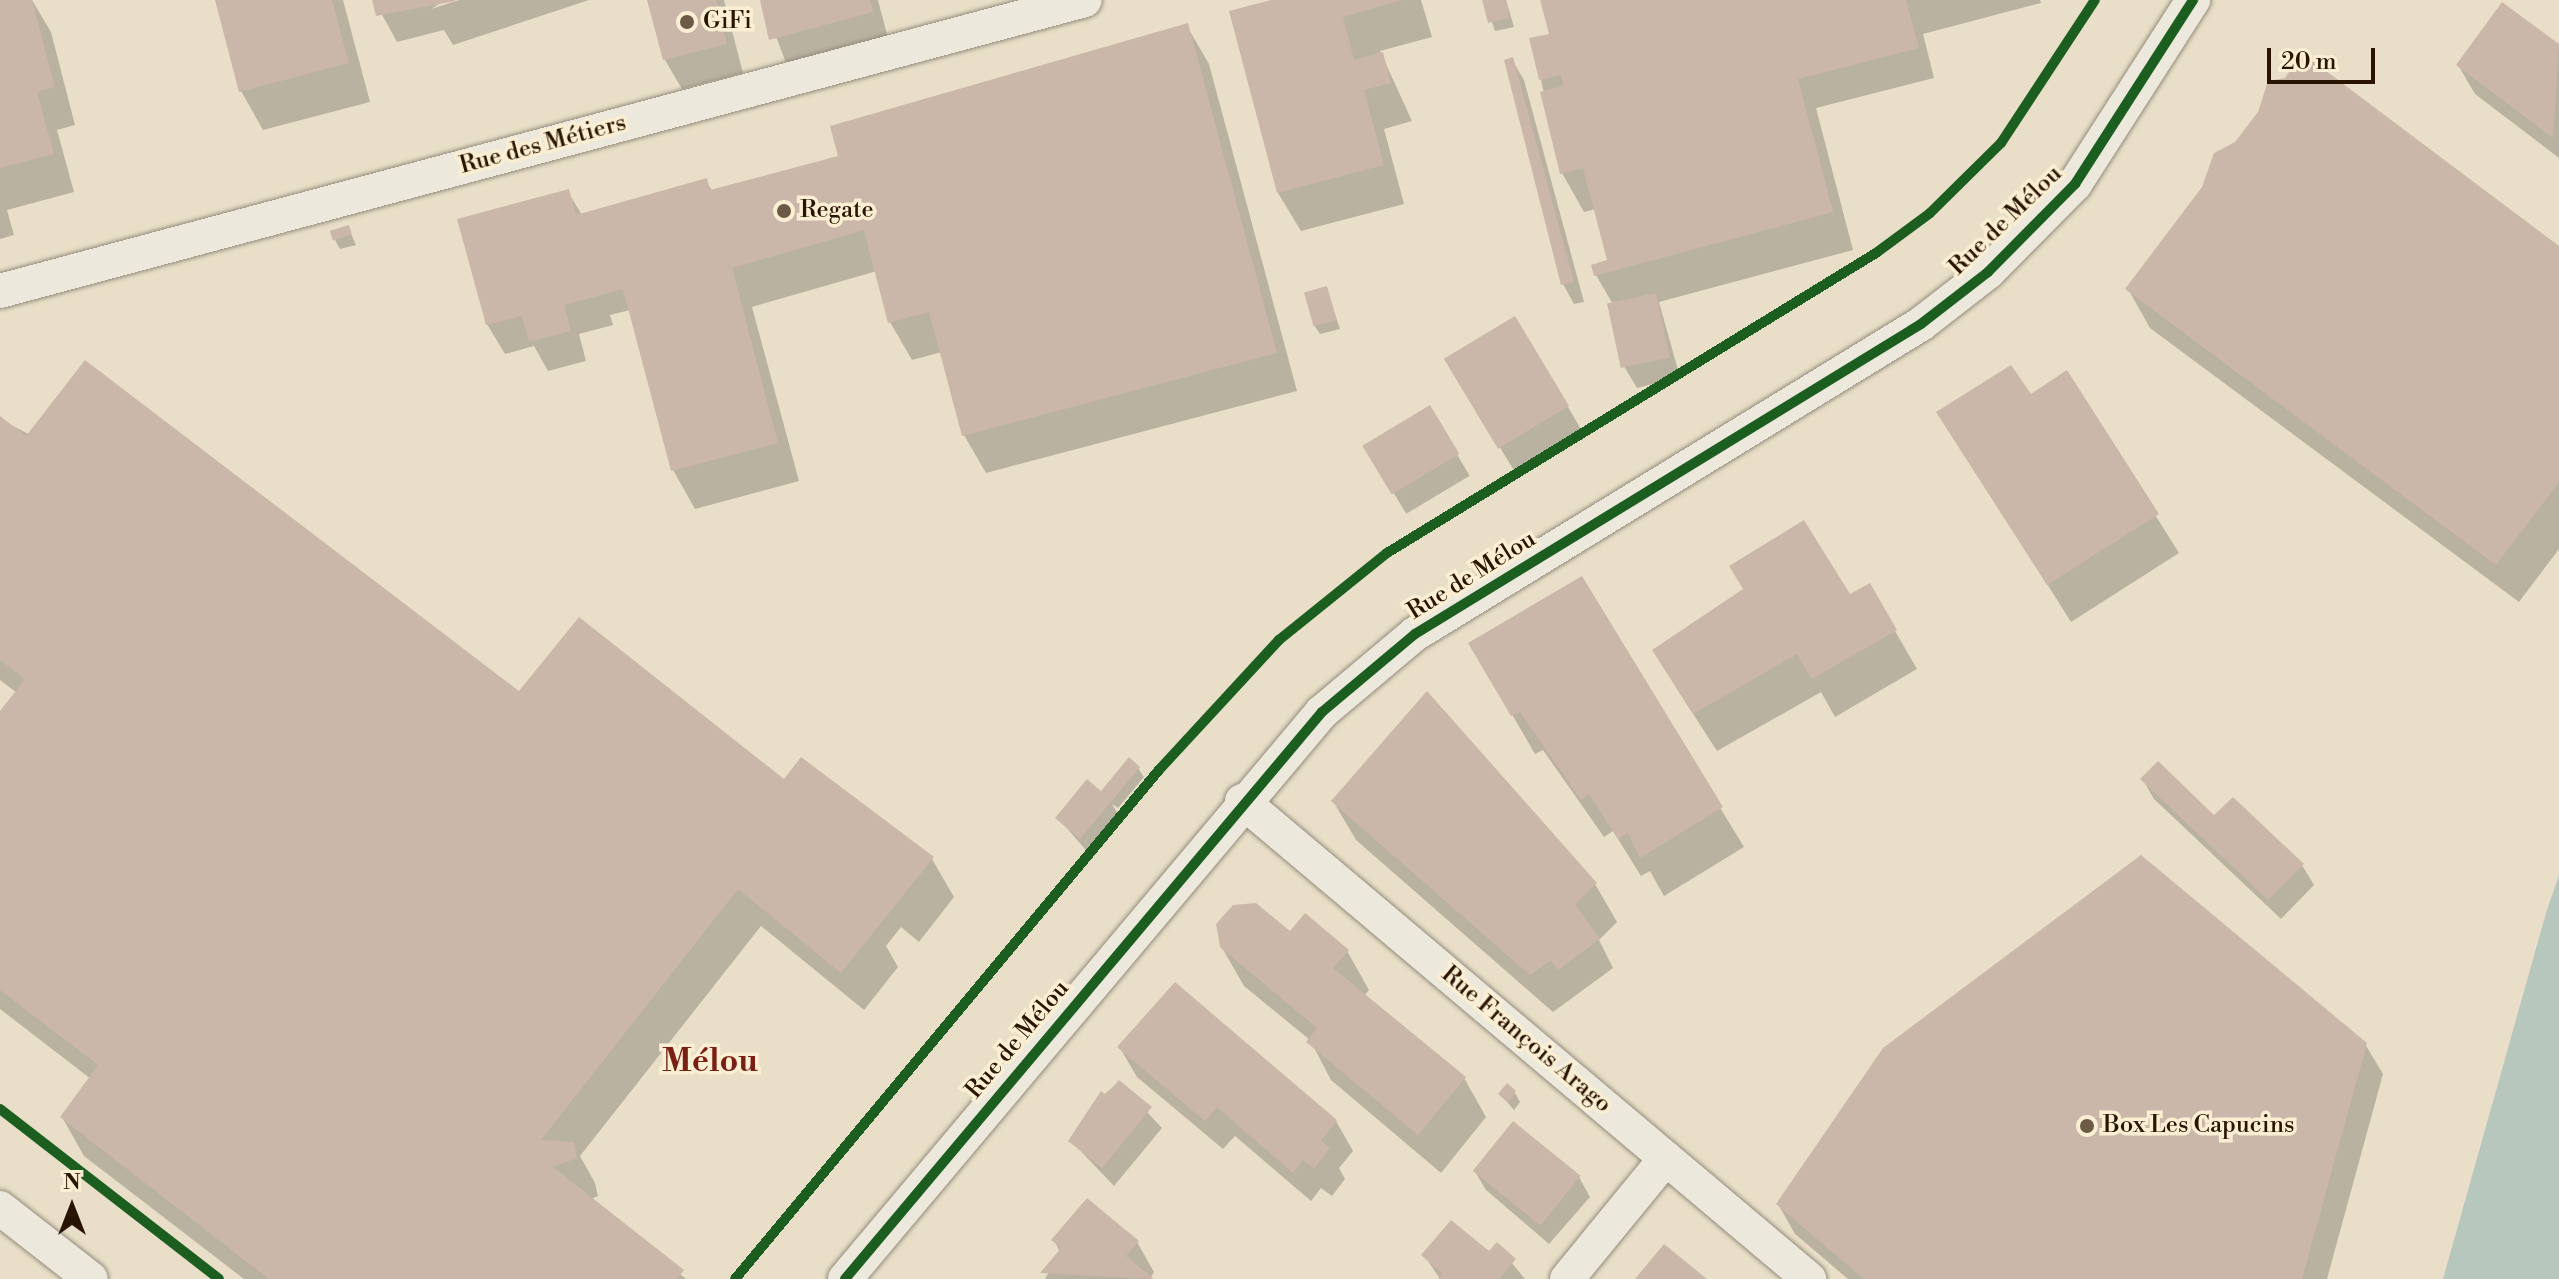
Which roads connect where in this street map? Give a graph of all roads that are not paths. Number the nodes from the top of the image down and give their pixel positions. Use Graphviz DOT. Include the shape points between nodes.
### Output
graph roads {
  1 [pos="1085,0"];
  2 [pos="2193,0"];
  3 [pos="0,291"];
  4 [pos="1242,801"];
  5 [pos="1666,1158"];
  6 [pos="0,1208"];
  7 [pos="91,1279"];
  8 [pos="845,1279"];
  9 [pos="1567,1279"];
  10 [pos="1809,1279"];
  1 -- 3 [label="street, Rue des Métiers"];
  2 -- 4 [label="street, Rue de Mélou" via="2075,184 1988,272 1921,324 1415,634 1322,712"];
  4 -- 5 [label="street, Rue François Arago"];
  4 -- 8 [label="street, Rue de Mélou"];
  5 -- 9 [label="street"];
  5 -- 10 [label="street, Rue François Arago"];
  6 -- 7 [label="street"];
}
